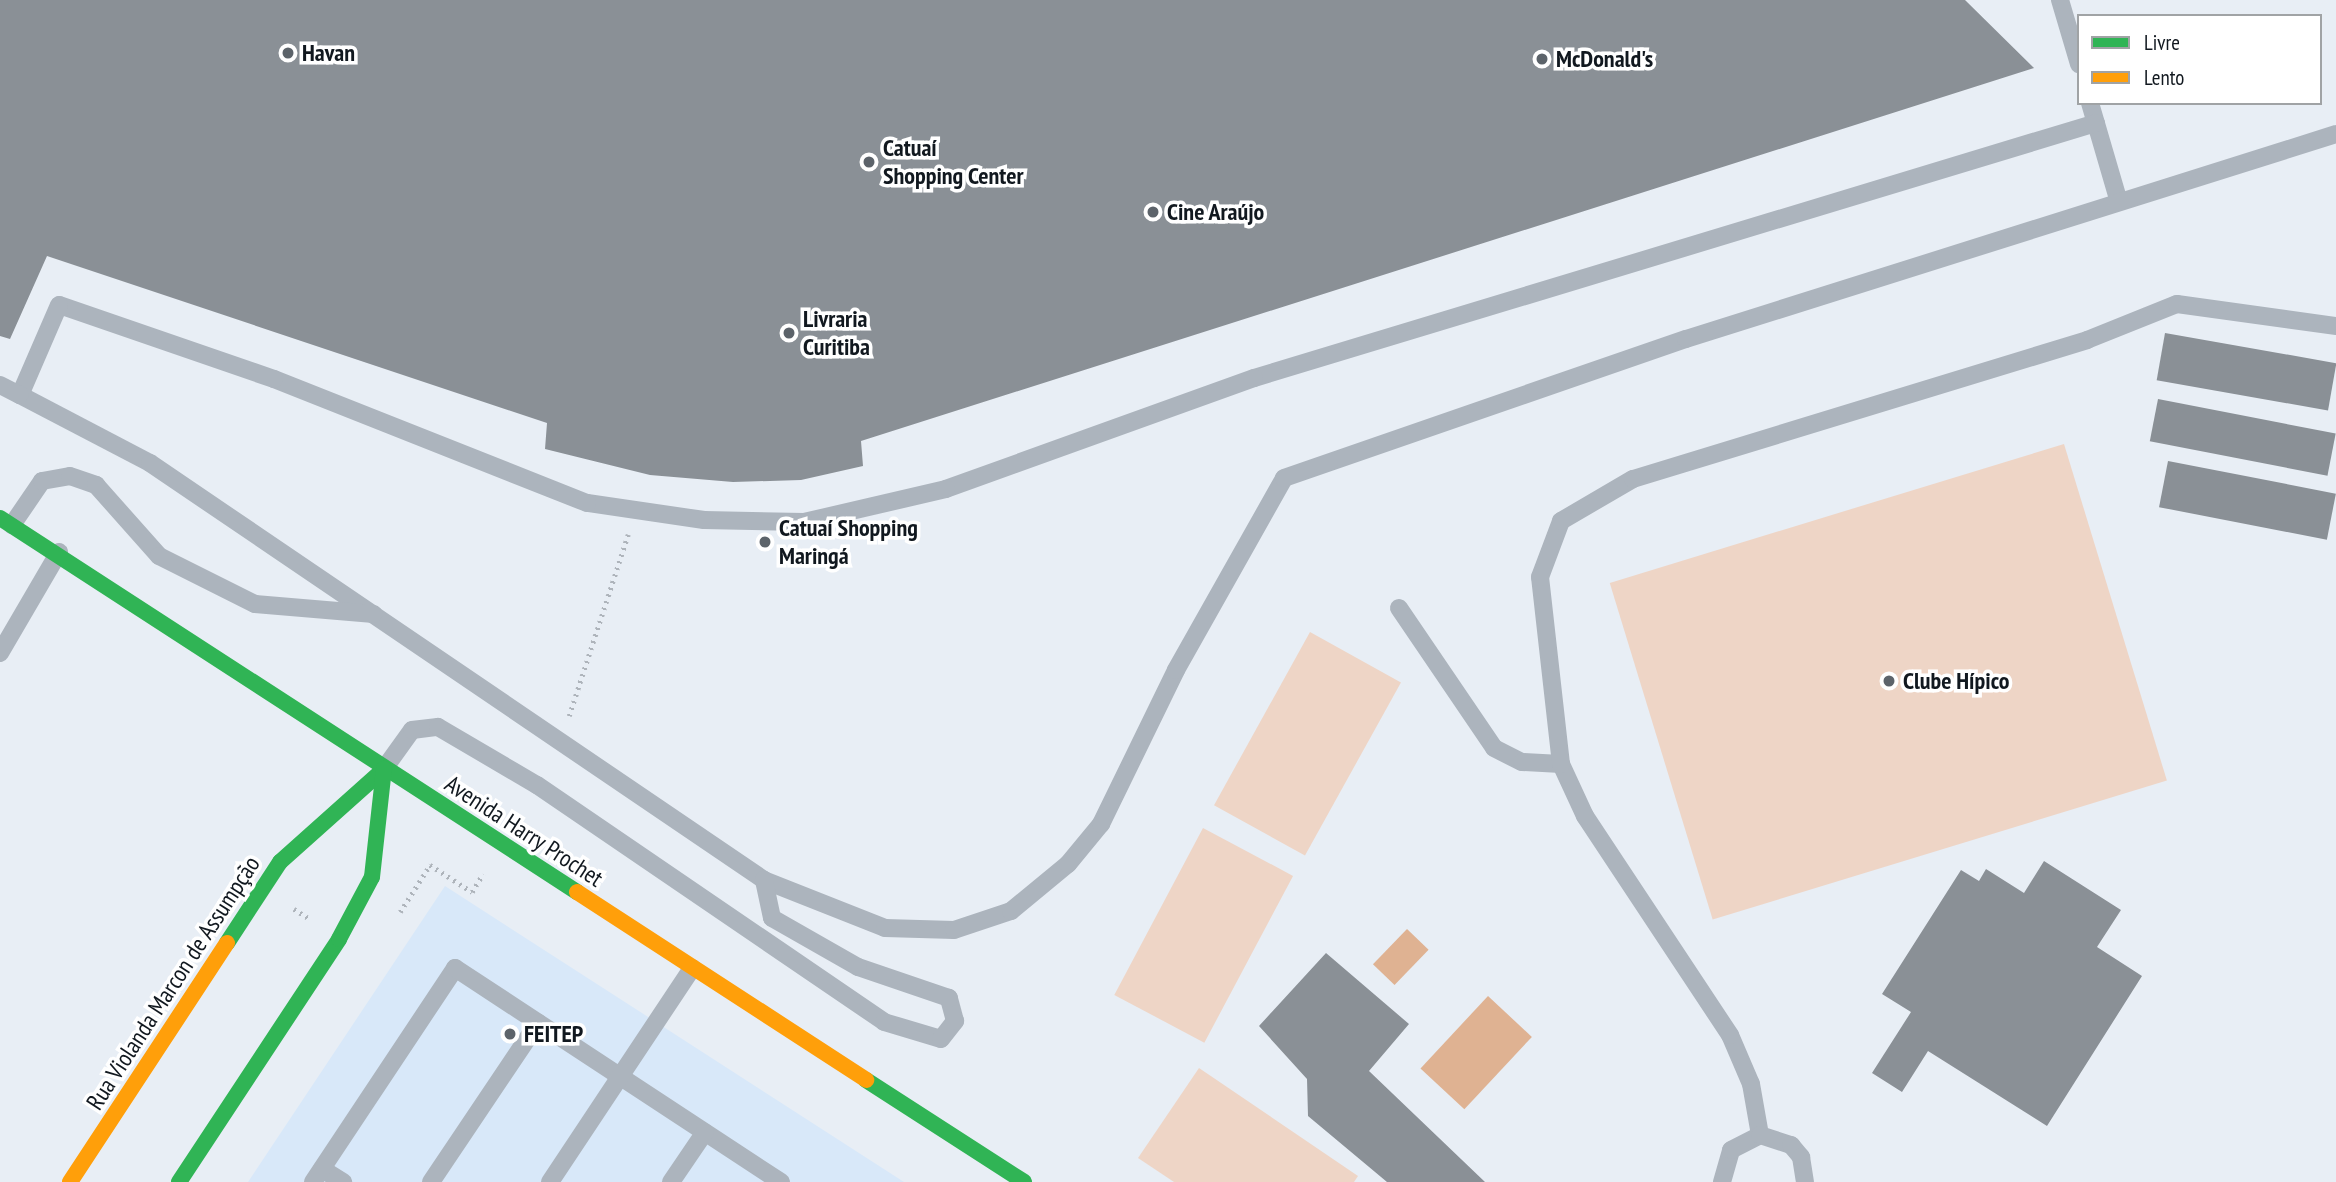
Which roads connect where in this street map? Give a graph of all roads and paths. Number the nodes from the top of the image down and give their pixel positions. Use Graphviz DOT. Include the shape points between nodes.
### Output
graph roads {
  1 [pos="2060,0"];
  2 [pos="2077,57"];
  3 [pos="2090,105"];
  4 [pos="2095,123"];
  5 [pos="2336,134"];
  6 [pos="2119,202"];
  7 [pos="2336,326"];
  8 [pos="0,385"];
  9 [pos="20,396"];
  10 [pos="636,510"];
  11 [pos="6,522"];
  12 [pos="59,552"];
  13 [pos="1399,608"];
  14 [pos="378,614"];
  15 [pos="0,653"];
  16 [pos="561,743"];
  17 [pos="1561,764"];
  18 [pos="384,769"];
  19 [pos="764,880"];
  20 [pos="692,968"];
  21 [pos="538,1023"];
  22 [pos="622,1077"];
  23 [pos="705,1132"];
  24 [pos="1760,1135"];
  25 [pos="318,1176"];
  26 [pos="769,1179"];
  27 [pos="70,1182"];
  28 [pos="178,1182"];
  29 [pos="343,1182"];
  30 [pos="431,1182"];
  31 [pos="550,1182"];
  32 [pos="671,1182"];
  33 [pos="1024,1182"];
  34 [pos="1722,1182"];
  35 [pos="1805,1182"];
  1 -- 2 [label="lane"];
  3 -- 4 [label="lane"];
  4 -- 6 [label="lane"];
  4 -- 10 [label="lane" via="1254,378 878,509 804,522 704,520"];
  5 -- 6 [label="lane"];
  6 -- 19 [label="lane" via="1686,339 1284,478 1177,670 1101,824 1068,864 1011,911 954,930 885,928"];
  7 -- 17 [label="lane" via="2177,304 2087,340 1633,479 1561,521 1540,577"];
  8 -- 9 [label="lane"];
  9 -- 10 [label="lane" via="59,305 274,379 587,503"];
  9 -- 14 [label="lane" via="150,463"];
  10 -- 16 [label="path"];
  11 -- 12 [label="street, Avenida Harry Prochet"];
  11 -- 14 [label="lane" via="43,481 70,476 96,485 159,556 255,604"];
  12 -- 15 [label="lane"];
  12 -- 18 [label="street, Avenida Harry Prochet"];
  13 -- 17 [label="lane" via="1494,748 1522,762"];
  14 -- 16 [label="lane"];
  16 -- 19 [label="lane"];
  17 -- 24 [label="lane" via="1585,816 1730,1035 1751,1084"];
  18 -- 19 [label="lane" via="412,730 438,727 537,785 884,1022 942,1039 955,1021 949,998 858,967 772,918"];
  18 -- 20 [label="street, Avenida Harry Prochet"];
  18 -- 27 [label="street, Rua Violanda Marcon de Assumpção" via="280,862"];
  18 -- 28 [label="street" via="372,877 339,939"];
  20 -- 22 [label="lane"];
  20 -- 33 [label="street, Avenida Harry Prochet"];
  21 -- 22 [label="lane"];
  21 -- 25 [label="lane" via="455,968"];
  21 -- 30 [label="lane"];
  22 -- 23 [label="lane"];
  22 -- 31 [label="lane"];
  23 -- 26 [label="lane"];
  23 -- 32 [label="lane"];
  24 -- 34 [label="lane" via="1731,1150"];
  24 -- 35 [label="lane" via="1791,1144 1801,1157"];
  25 -- 29 [label="lane"];
}
